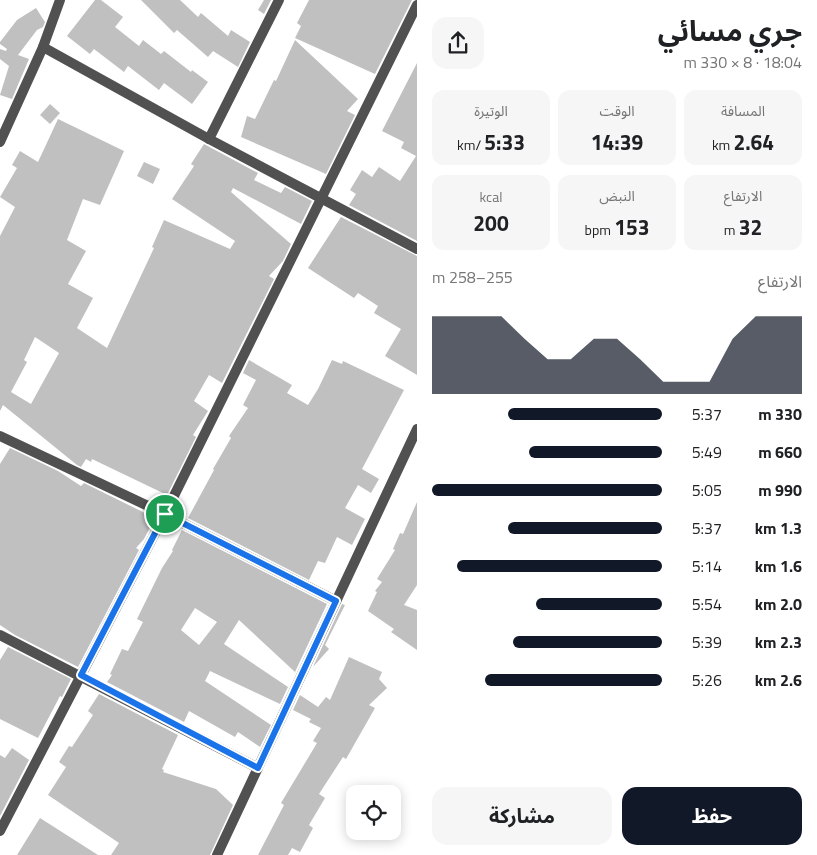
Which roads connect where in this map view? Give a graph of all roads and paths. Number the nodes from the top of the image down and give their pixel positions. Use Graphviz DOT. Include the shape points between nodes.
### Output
graph roads {
  1 [pos="60,0"];
  2 [pos="279,0"];
  3 [pos="417,5"];
  4 [pos="43,47"];
  5 [pos="209,140"];
  6 [pos="0,142"];
  7 [pos="322,198"];
  8 [pos="417,249"];
  9 [pos="417,429"];
  10 [pos="0,436"];
  11 [pos="165,514"];
  12 [pos="336,601"];
  13 [pos="0,635"];
  14 [pos="81,675"];
  15 [pos="258,768"];
  16 [pos="0,831"];
  17 [pos="217,855"];
  1 -- 4 [label="street"];
  2 -- 5 [label="street"];
  3 -- 7 [label="street"];
  4 -- 5 [label="street"];
  4 -- 6 [label="street"];
  5 -- 7 [label="street"];
  7 -- 8 [label="street"];
  7 -- 11 [label="street"];
  9 -- 12 [label="street"];
  10 -- 11 [label="street"];
  11 -- 12 [label="street"];
  11 -- 14 [label="street"];
  12 -- 15 [label="street"];
  13 -- 14 [label="street"];
  14 -- 15 [label="street"];
  14 -- 16 [label="street"];
  15 -- 17 [label="street"];
}
